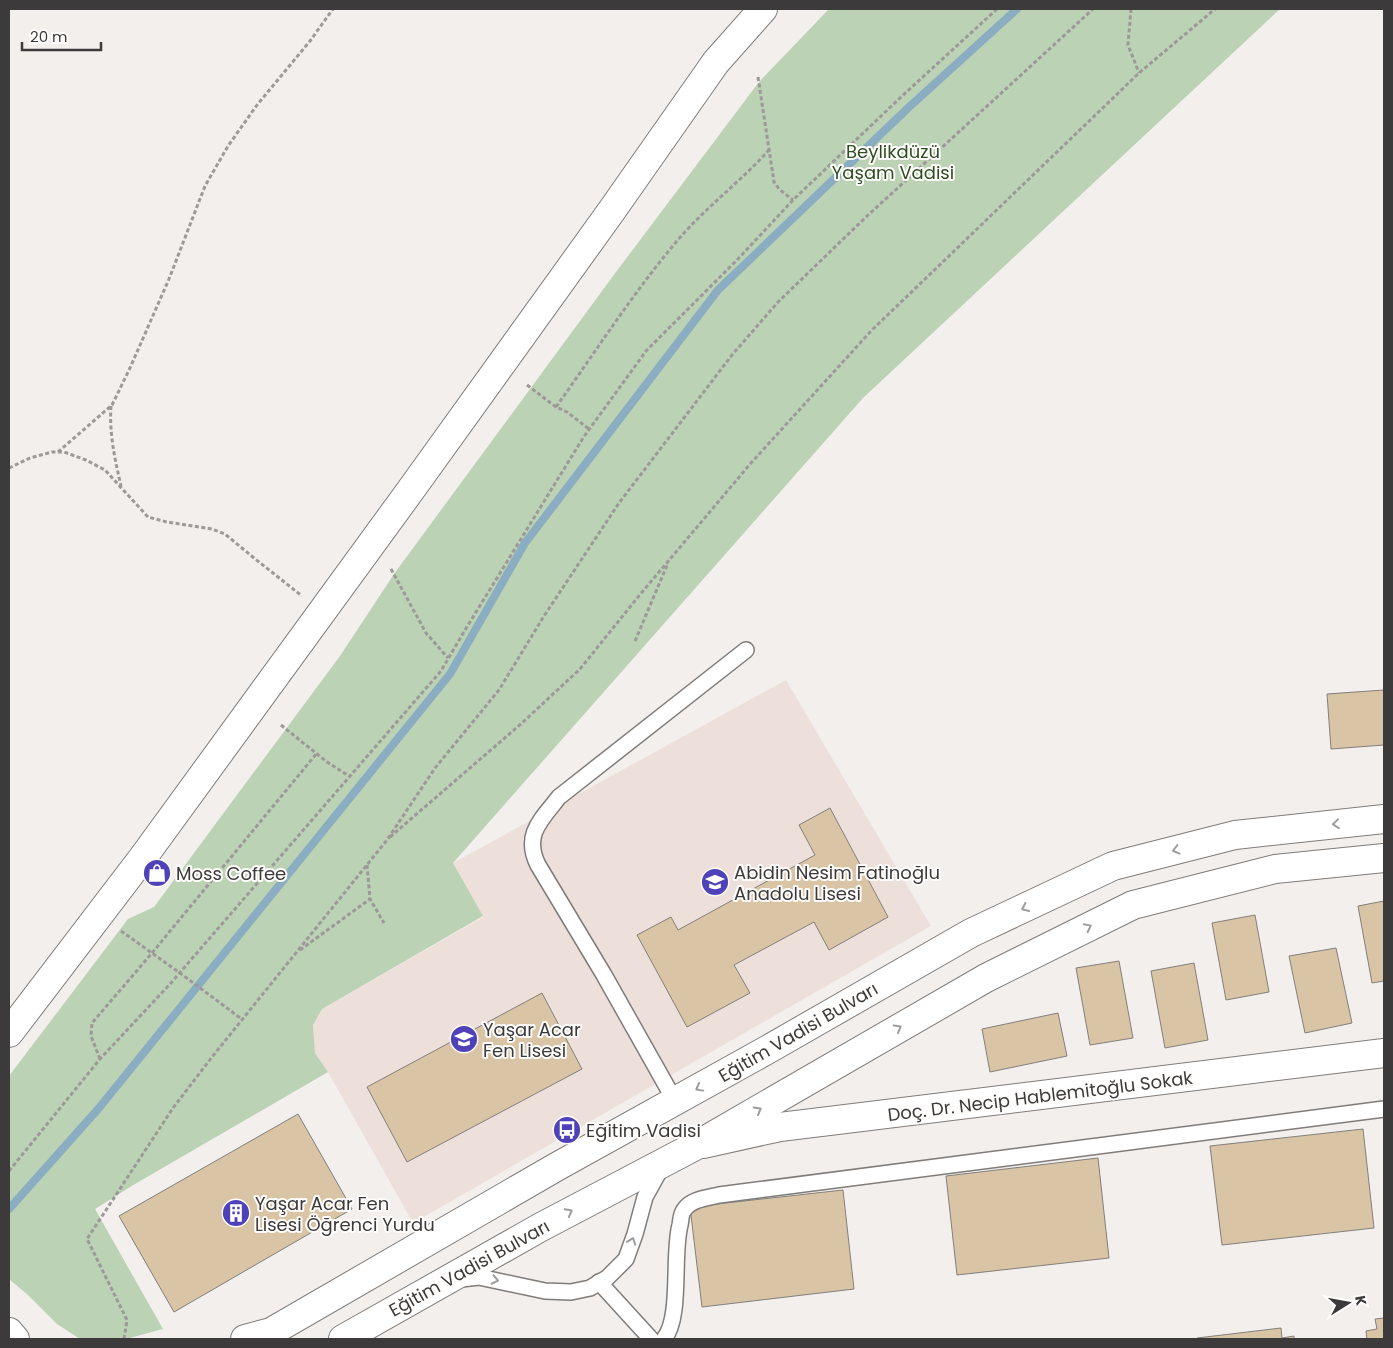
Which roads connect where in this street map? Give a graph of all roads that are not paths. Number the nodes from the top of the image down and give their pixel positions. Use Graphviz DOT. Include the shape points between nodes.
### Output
graph roads {
  1 [pos="763,9"];
  2 [pos="746,650"];
  3 [pos="1384,819"];
  4 [pos="1384,858"];
  5 [pos="9,1034"];
  6 [pos="1384,1053"];
  7 [pos="675,1101"];
  8 [pos="1384,1109"];
  9 [pos="697,1145"];
  10 [pos="672,1158"];
  11 [pos="447,1280"];
  12 [pos="599,1282"];
  13 [pos="9,1332"];
  14 [pos="15,1339"];
  15 [pos="245,1339"];
  16 [pos="343,1339"];
  17 [pos="651,1339"];
  18 [pos="664,1339"];
  1 -- 5 [label="main road" via="716,62 410,491 144,856"];
  2 -- 7 [label="lane" via="559,798 532,837 532,849 538,865"];
  3 -- 7 [label="main road, Eğitim Vadisi Bulvarı, one-way" via="1235,835 1113,866 971,933"];
  9 -- 4 [label="main road, Eğitim Vadisi Bulvarı, one-way" via="986,978 1133,905 1275,869"];
  6 -- 9 [label="main road, Doç. Dr. Necip Hablemitoğlu Sokak" via="780,1127"];
  7 -- 15 [label="main road, Eğitim Vadisi Bulvarı" via="271,1332"];
  8 -- 18 [label="lane" via="719,1195 694,1201 683,1210 677,1235 674,1316"];
  9 -- 10 [label="main road, Eğitim Vadisi Bulvarı"];
  11 -- 10 [label="main road, Eğitim Vadisi Bulvarı, one-way"];
  12 -- 10 [label="lane, one-way" via="626,1259 645,1197 660,1170"];
  11 -- 12 [label="lane, one-way" via="479,1277 545,1291 571,1292 590,1288"];
  11 -- 16 [label="main road, Eğitim Vadisi Bulvarı"];
  12 -- 17 [label="lane"];
  13 -- 14 [label="main road"];
}
